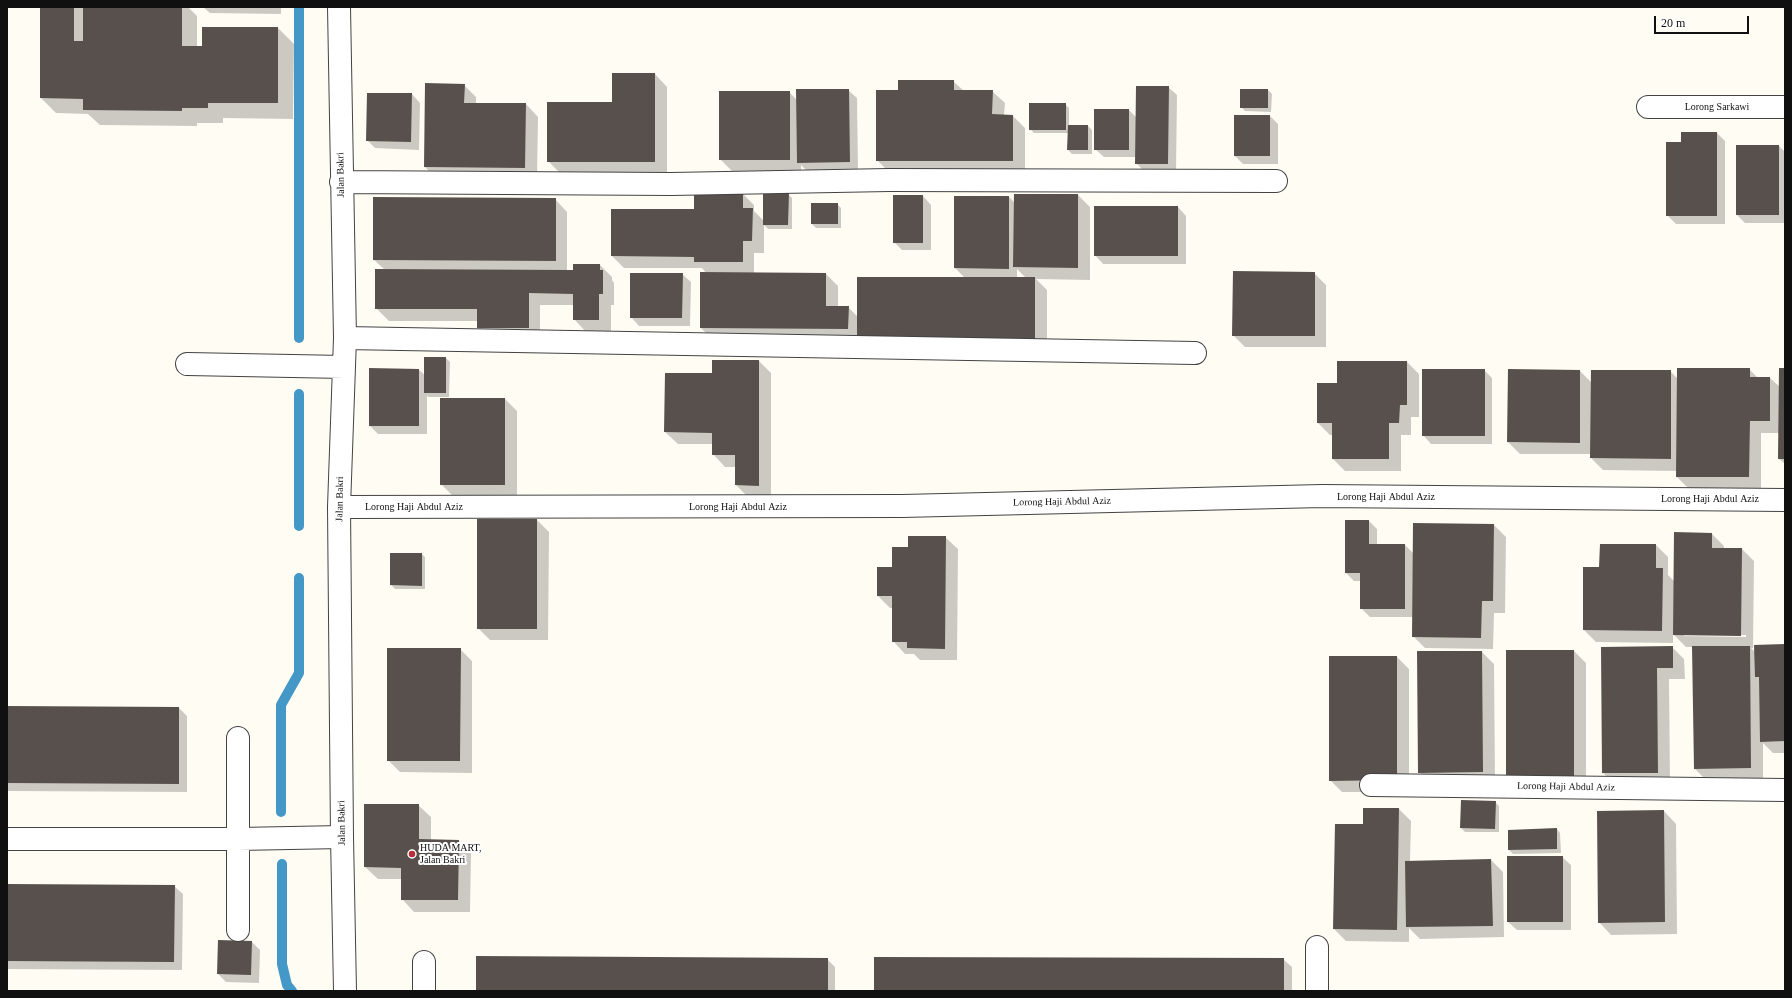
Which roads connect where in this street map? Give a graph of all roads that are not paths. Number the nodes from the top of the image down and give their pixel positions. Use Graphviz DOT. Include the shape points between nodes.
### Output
graph roads {
  1 [pos="339,7"];
  2 [pos="1648,107"];
  3 [pos="1785,107"];
  4 [pos="1276,181"];
  5 [pos="341,182"];
  6 [pos="345,338"];
  7 [pos="1195,353"];
  8 [pos="187,364"];
  9 [pos="344,367"];
  10 [pos="1785,500"];
  11 [pos="339,507"];
  12 [pos="238,738"];
  13 [pos="1371,785"];
  14 [pos="1785,790"];
  15 [pos="342,837"];
  16 [pos="7,838"];
  17 [pos="238,839"];
  18 [pos="238,930"];
  19 [pos="1317,947"];
  20 [pos="424,962"];
  21 [pos="345,991"];
  22 [pos="424,991"];
  23 [pos="1317,991"];
  1 -- 5 [label="street, Jalan Bakri"];
  2 -- 3 [label="street, Lorong Sarkawi"];
  4 -- 5 [label="street" via="889,180 671,184"];
  5 -- 6 [label="street, Jalan Bakri"];
  6 -- 7 [label="street"];
  6 -- 9 [label="street, Jalan Bakri"];
  8 -- 9 [label="street"];
  9 -- 11 [label="street, Jalan Bakri"];
  10 -- 11 [label="street, Lorong Haji Abdul Aziz" via="1322,496 902,506"];
  11 -- 15 [label="street, Jalan Bakri"];
  12 -- 17 [label="street"];
  13 -- 14 [label="street, Lorong Haji Abdul Aziz"];
  15 -- 17 [label="street"];
  15 -- 21 [label="street, Jalan Bakri"];
  16 -- 17 [label="street"];
  17 -- 18 [label="street"];
  19 -- 23 [label="street"];
  20 -- 22 [label="street"];
}
